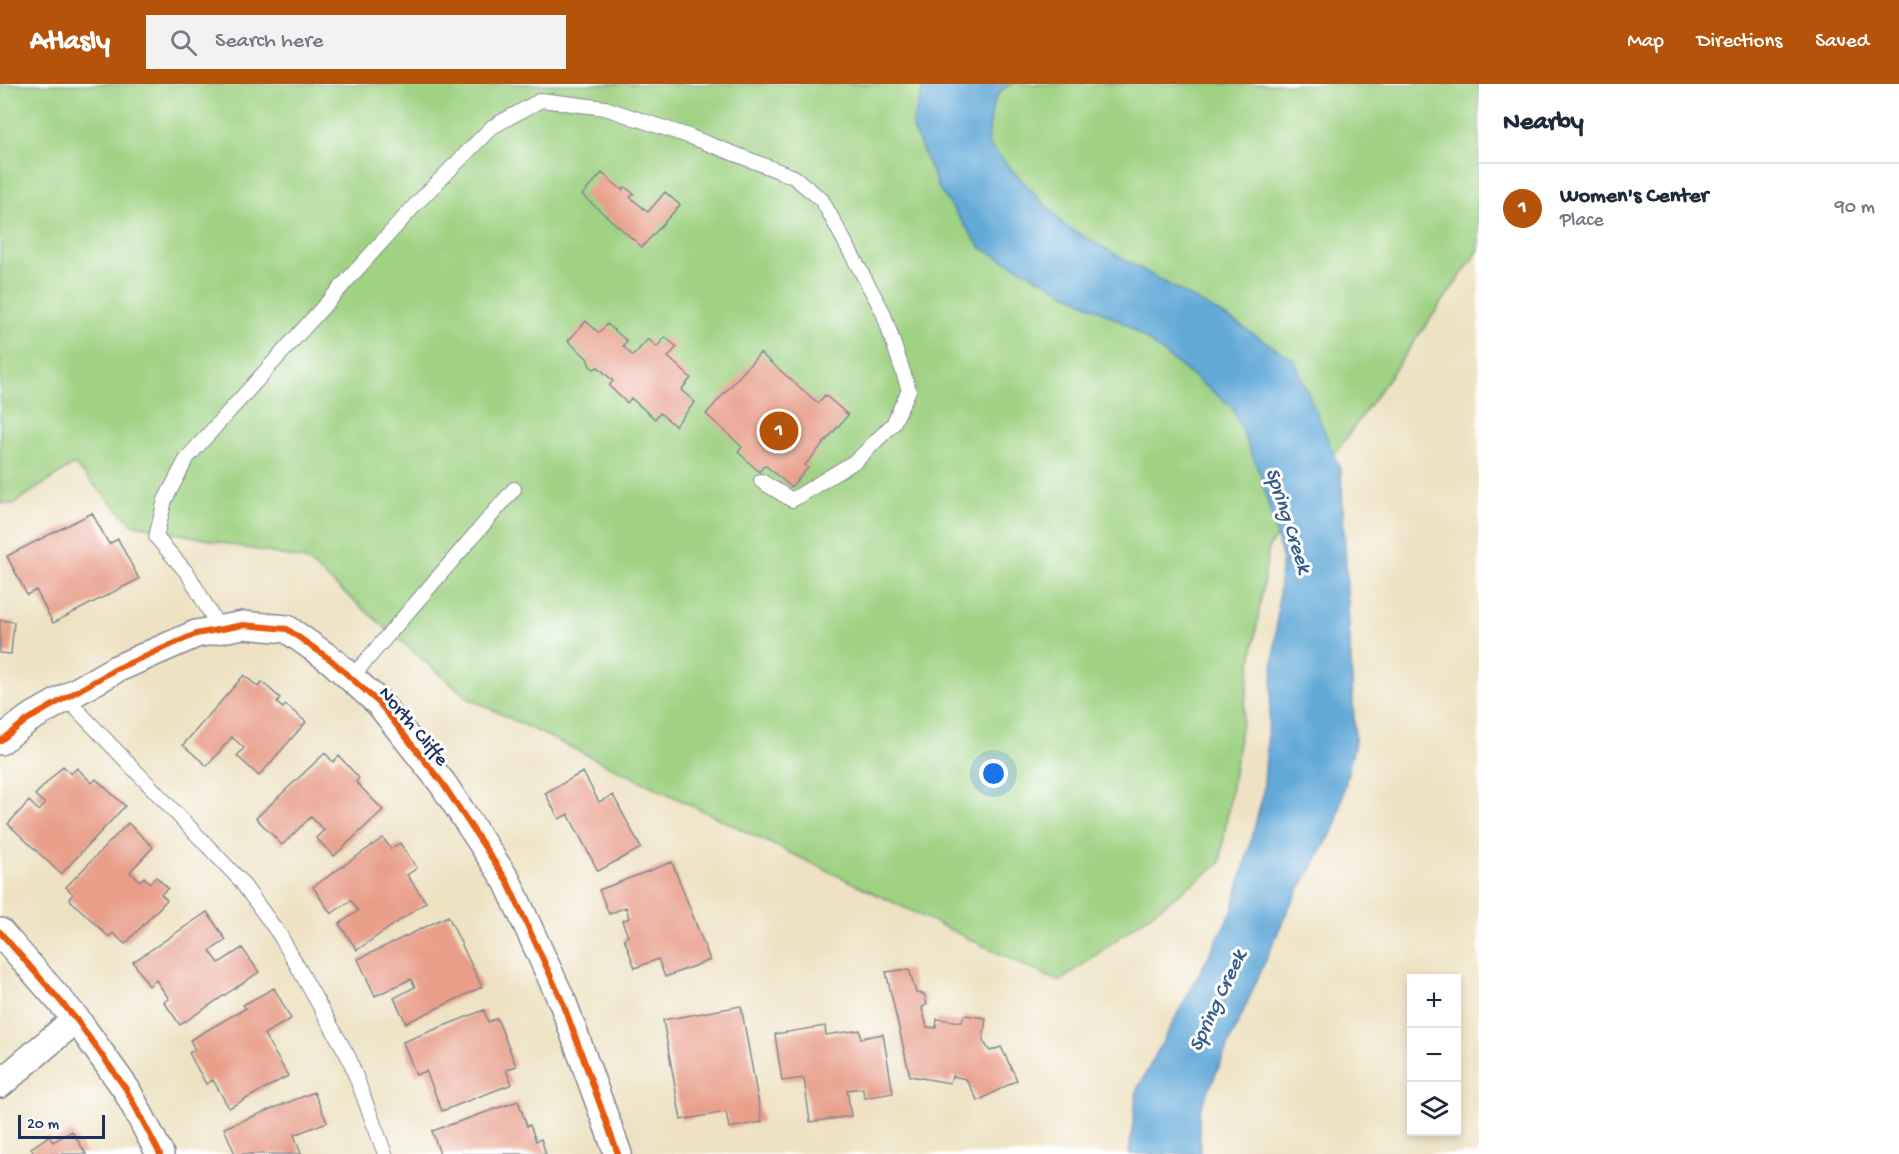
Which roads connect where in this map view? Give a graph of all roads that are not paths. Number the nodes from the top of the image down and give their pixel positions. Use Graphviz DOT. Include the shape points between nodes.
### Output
graph roads {
  1 [pos="760,481"];
  2 [pos="514,489"];
  3 [pos="220,630"];
  4 [pos="351,678"];
  5 [pos="66,698"];
  6 [pos="0,741"];
  7 [pos="0,932"];
  8 [pos="76,1019"];
  9 [pos="0,1084"];
  10 [pos="160,1154"];
  11 [pos="385,1154"];
  12 [pos="618,1154"];
  1 -- 3 [label="lane" via="792,500 857,460 893,424 909,390 882,312 822,200 794,177 691,137 605,108 541,100 492,127 423,196 187,458 165,500 156,537 188,574"];
  2 -- 4 [label="lane"];
  3 -- 4 [label="street, North Cliffe" via="243,625 287,629"];
  3 -- 5 [label="street, North Cliffe" via="196,634 126,665"];
  4 -- 12 [label="street, North Cliffe" via="379,703 443,784 507,881 563,1003"];
  5 -- 6 [label="street, North Cliffe"];
  5 -- 11 [label="lane" via="240,880 281,937 349,1058"];
  7 -- 8 [label="street"];
  8 -- 9 [label="street"];
  8 -- 10 [label="street" via="126,1089"];
}
